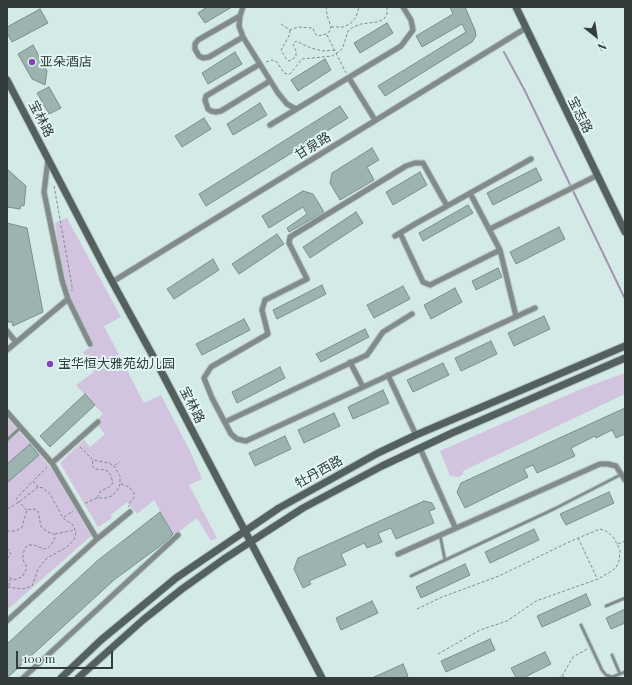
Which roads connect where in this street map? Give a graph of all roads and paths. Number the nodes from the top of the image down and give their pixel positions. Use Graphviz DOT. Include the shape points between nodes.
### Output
graph roads {
  1 [pos="243,7"];
  2 [pos="326,7"];
  3 [pos="359,7"];
  4 [pos="387,7"];
  5 [pos="403,7"];
  6 [pos="516,7"];
  7 [pos="240,16"];
  8 [pos="281,24"];
  9 [pos="331,27"];
  10 [pos="526,28"];
  11 [pos="290,30"];
  12 [pos="326,34"];
  13 [pos="243,37"];
  14 [pos="335,50"];
  15 [pos="337,53"];
  16 [pos="260,64"];
  17 [pos="349,78"];
  18 [pos="7,80"];
  19 [pos="270,81"];
  20 [pos="296,109"];
  21 [pos="375,120"];
  22 [pos="270,125"];
  23 [pos="48,159"];
  24 [pos="531,160"];
  25 [pos="596,176"];
  26 [pos="54,186"];
  27 [pos="470,194"];
  28 [pos="447,206"];
  29 [pos="490,229"];
  30 [pos="625,232"];
  31 [pos="500,250"];
  32 [pos="112,282"];
  33 [pos="68,299"];
  34 [pos="535,308"];
  35 [pos="412,314"];
  36 [pos="516,316"];
  37 [pos="7,331"];
  38 [pos="16,342"];
  39 [pos="90,344"];
  40 [pos="625,346"];
  41 [pos="7,350"];
  42 [pos="625,358"];
  43 [pos="350,362"];
  44 [pos="388,375"];
  45 [pos="363,387"];
  46 [pos="7,412"];
  47 [pos="98,422"];
  48 [pos="225,422"];
  49 [pos="21,427"];
  50 [pos="416,435"];
  51 [pos="7,440"];
  52 [pos="75,442"];
  53 [pos="420,448"];
  54 [pos="93,460"];
  55 [pos="120,462"];
  56 [pos="52,463"];
  57 [pos="114,466"];
  58 [pos="622,474"];
  59 [pos="625,480"];
  60 [pos="33,481"];
  61 [pos="120,484"];
  62 [pos="38,487"];
  63 [pos="97,498"];
  64 [pos="19,502"];
  65 [pos="78,508"];
  66 [pos="7,509"];
  67 [pos="27,510"];
  68 [pos="130,512"];
  69 [pos="64,518"];
  70 [pos="455,527"];
  71 [pos="75,530"];
  72 [pos="7,531"];
  73 [pos="245,531"];
  74 [pos="54,534"];
  75 [pos="178,535"];
  76 [pos="440,535"];
  77 [pos="578,538"];
  78 [pos="97,539"];
  79 [pos="625,541"];
  80 [pos="251,542"];
  81 [pos="618,544"];
  82 [pos="7,548"];
  83 [pos="398,554"];
  84 [pos="7,559"];
  85 [pos="445,560"];
  86 [pos="7,575"];
  87 [pos="411,576"];
  88 [pos="10,579"];
  89 [pos="598,579"];
  90 [pos="8,586"];
  91 [pos="625,598"];
  92 [pos="606,606"];
  93 [pos="417,609"];
  94 [pos="7,621"];
  95 [pos="581,625"];
  96 [pos="591,647"];
  97 [pos="438,654"];
  98 [pos="612,655"];
  99 [pos="625,672"];
  100 [pos="620,674"];
  101 [pos="562,676"];
  102 [pos="23,678"];
  103 [pos="61,678"];
  104 [pos="78,678"];
  105 [pos="322,678"];
  106 [pos="558,678"];
  107 [pos="566,678"];
  1 -- 7 [label="street"];
  2 -- 9 [label="path"];
  3 -- 9 [label="path" via="356,17 350,24"];
  4 -- 15 [label="path" via="384,19 361,24 348,31"];
  5 -- 17 [label="street" via="411,20 413,30 405,41"];
  6 -- 10 [label="street, 宝志路"];
  7 -- 13 [label="street" via="239,26"];
  7 -- 13 [label="street" via="198,40 195,50 199,56 208,57"];
  8 -- 11 [label="path"];
  9 -- 12 [label="path"];
  10 -- 21 [label="street, 甘泉路"];
  10 -- 25 [label="street, 宝志路"];
  11 -- 12 [label="path" via="298,27 312,28 318,36"];
  11 -- 14 [label="path" via="281,50 289,61 296,57 293,44 296,41 323,51"];
  12 -- 14 [label="path"];
  13 -- 16 [label="street"];
  14 -- 15 [label="path"];
  15 -- 16 [label="path" via="332,56 302,59 290,74 284,73 277,62"];
  15 -- 17 [label="path"];
  16 -- 19 [label="street"];
  16 -- 19 [label="street" via="206,96 208,108 216,112"];
  17 -- 20 [label="street"];
  17 -- 21 [label="street"];
  18 -- 23 [label="street, 宝林路"];
  19 -- 20 [label="street" via="287,104"];
  20 -- 22 [label="street"];
  21 -- 32 [label="street, 甘泉路"];
  23 -- 32 [label="street, 宝林路"];
  23 -- 33 [label="street" via="44,192"];
  24 -- 27 [label="street"];
  25 -- 29 [label="street"];
  25 -- 30 [label="street, 宝志路"];
  26 -- 33 [label="path" via="72,286 72,293"];
  27 -- 28 [label="street"];
  27 -- 29 [label="street"];
  28 -- 31 [label="street" via="398,234 423,282 430,285"];
  28 -- 48 [label="street" via="423,163 415,163 406,166 290,237 289,243 307,279 265,300 262,310 268,334 211,367 204,378"];
  29 -- 31 [label="street"];
  31 -- 36 [label="street"];
  32 -- 73 [label="street, 宝林路"];
  33 -- 38 [label="street"];
  33 -- 39 [label="street"];
  34 -- 36 [label="street"];
  35 -- 43 [label="street" via="383,332 367,355"];
  36 -- 44 [label="street"];
  37 -- 38 [label="street"];
  38 -- 41 [label="street"];
  40 -- 50 [label="street, 牡丹西路"];
  42 -- 53 [label="street, 牡丹西路"];
  43 -- 45 [label="street"];
  43 -- 48 [label="street"];
  44 -- 45 [label="street"];
  44 -- 50 [label="street"];
  45 -- 48 [label="street" via="246,441 231,434"];
  46 -- 49 [label="street"];
  47 -- 52 [label="street"];
  49 -- 51 [label="lane"];
  49 -- 56 [label="street"];
  50 -- 73 [label="street, 牡丹西路" via="319,485"];
  52 -- 54 [label="path"];
  52 -- 56 [label="street"];
  53 -- 70 [label="street"];
  53 -- 80 [label="street, 牡丹西路" via="303,508"];
  54 -- 57 [label="path"];
  54 -- 63 [label="path" via="92,466 109,472 113,482 111,486 101,490"];
  55 -- 57 [label="path"];
  56 -- 60 [label="path"];
  56 -- 65 [label="street"];
  57 -- 61 [label="path" via="120,476"];
  58 -- 59 [label="street"];
  58 -- 70 [label="street" via="616,466 600,464"];
  58 -- 85 [label="lane"];
  60 -- 62 [label="path"];
  60 -- 64 [label="path" via="16,499"];
  61 -- 63 [label="path" via="112,496"];
  61 -- 68 [label="path" via="129,486 134,493 129,504"];
  62 -- 64 [label="path"];
  62 -- 69 [label="path" via="50,494"];
  63 -- 65 [label="path"];
  64 -- 66 [label="path"];
  64 -- 67 [label="path"];
  65 -- 69 [label="path"];
  65 -- 78 [label="street"];
  67 -- 72 [label="path" via="22,527 16,531"];
  67 -- 74 [label="path" via="38,511 41,527"];
  68 -- 78 [label="street"];
  69 -- 71 [label="path"];
  70 -- 76 [label="street"];
  71 -- 74 [label="path"];
  71 -- 90 [label="path" via="74,540 47,558 38,569 32,586 23,589"];
  73 -- 80 [label="street, 宝林路"];
  73 -- 103 [label="street, 牡丹西路" via="170,583 101,640"];
  74 -- 88 [label="path" via="53,542 48,548 30,545 25,548 23,560 26,570 22,577"];
  75 -- 102 [label="street"];
  76 -- 83 [label="street"];
  76 -- 85 [label="lane"];
  77 -- 81 [label="path" via="600,529 606,530"];
  77 -- 89 [label="path"];
  77 -- 93 [label="path" via="499,576"];
  78 -- 94 [label="street"];
  79 -- 81 [label="path"];
  80 -- 104 [label="street, 牡丹西路" via="182,589"];
  80 -- 105 [label="street, 宝林路"];
  81 -- 89 [label="path" via="620,554 616,568"];
  82 -- 84 [label="path" via="10,554"];
  85 -- 87 [label="lane"];
  86 -- 88 [label="path"];
  88 -- 90 [label="path"];
  89 -- 97 [label="path" via="536,601 506,621 480,630"];
  91 -- 92 [label="lane"];
  95 -- 96 [label="lane"];
  96 -- 100 [label="lane" via="606,675 612,677"];
  96 -- 101 [label="path" via="573,657"];
  98 -- 100 [label="lane"];
  99 -- 100 [label="lane"];
  101 -- 106 [label="path"];
  101 -- 107 [label="path"];
}
